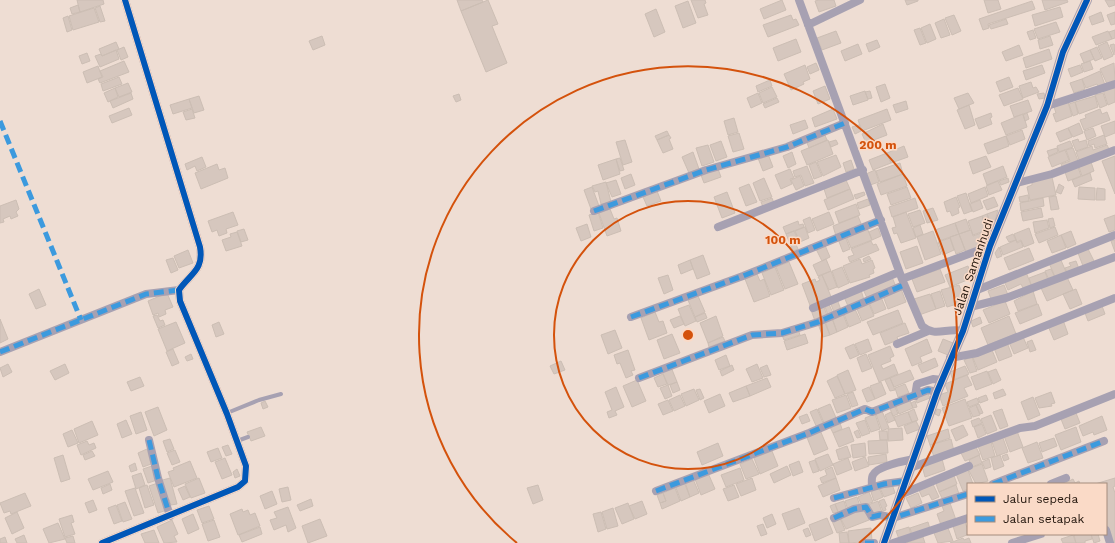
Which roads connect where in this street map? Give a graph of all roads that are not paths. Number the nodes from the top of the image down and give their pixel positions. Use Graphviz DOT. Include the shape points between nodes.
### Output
graph roads {
  1 [pos="125,0"];
  2 [pos="799,0"];
  3 [pos="860,0"];
  4 [pos="1087,0"];
  5 [pos="808,25"];
  6 [pos="1115,84"];
  7 [pos="1047,106"];
  8 [pos="845,123"];
  9 [pos="1115,150"];
  10 [pos="863,170"];
  11 [pos="1017,183"];
  12 [pos="594,212"];
  13 [pos="881,220"];
  14 [pos="718,227"];
  15 [pos="1115,235"];
  16 [pos="990,246"];
  17 [pos="1115,257"];
  18 [pos="902,279"];
  19 [pos="179,290"];
  20 [pos="977,290"];
  21 [pos="1115,298"];
  22 [pos="970,307"];
  23 [pos="813,308"];
  24 [pos="631,317"];
  25 [pos="928,331"];
  26 [pos="963,331"];
  27 [pos="897,344"];
  28 [pos="0,352"];
  29 [pos="950,358"];
  30 [pos="639,378"];
  31 [pos="942,380"];
  32 [pos="937,392"];
  33 [pos="281,394"];
  34 [pos="1115,394"];
  35 [pos="915,396"];
  36 [pos="226,414"];
  37 [pos="248,437"];
  38 [pos="149,440"];
  39 [pos="237,441"];
  40 [pos="1104,441"];
  41 [pos="912,463"];
  42 [pos="969,466"];
  43 [pos="1066,478"];
  44 [pos="906,481"];
  45 [pos="996,483"];
  46 [pos="1054,483"];
  47 [pos="872,487"];
  48 [pos="656,491"];
  49 [pos="902,494"];
  50 [pos="967,494"];
  51 [pos="834,498"];
  52 [pos="170,516"];
  53 [pos="834,518"];
  54 [pos="893,518"];
  55 [pos="967,518"];
  56 [pos="1107,533"];
  57 [pos="1038,535"];
  58 [pos="119,540"];
  59 [pos="102,543"];
  60 [pos="865,543"];
  61 [pos="874,543"];
  62 [pos="884,543"];
  63 [pos="893,543"];
  64 [pos="1012,543"];
  65 [pos="1110,543"];
  1 -- 19 [label="street" via="200,247 200,266"];
  2 -- 5 [label="street"];
  3 -- 5 [label="street"];
  4 -- 7 [label="street, Jalan Samanhudi" via="1063,52"];
  5 -- 8 [label="street"];
  6 -- 7 [label="street"];
  7 -- 11 [label="street, Jalan Samanhudi"];
  8 -- 10 [label="street"];
  8 -- 12 [label="street" via="788,147 706,170"];
  9 -- 11 [label="street" via="1052,174"];
  10 -- 13 [label="street"];
  10 -- 14 [label="street"];
  11 -- 16 [label="street, Jalan Samanhudi"];
  13 -- 18 [label="street"];
  13 -- 24 [label="street" via="743,276"];
  15 -- 20 [label="street"];
  16 -- 18 [label="street"];
  16 -- 20 [label="street, Jalan Samanhudi"];
  17 -- 22 [label="street" via="1006,298"];
  18 -- 23 [label="street"];
  18 -- 25 [label="street" via="922,326"];
  18 -- 30 [label="street" via="818,322 782,333 752,335"];
  19 -- 28 [label="street" via="146,294"];
  19 -- 36 [label="street" via="180,300"];
  20 -- 22 [label="street, Jalan Samanhudi"];
  21 -- 29 [label="street" via="977,353"];
  22 -- 26 [label="street, Jalan Samanhudi"];
  25 -- 26 [label="street" via="953,328"];
  25 -- 27 [label="street"];
  26 -- 29 [label="street, Jalan Samanhudi"];
  29 -- 31 [label="street, Jalan Samanhudi"];
  31 -- 32 [label="street, Jalan Samanhudi"];
  31 -- 35 [label="street" via="932,379 917,384"];
  32 -- 35 [label="street" via="928,390"];
  32 -- 41 [label="street, Jalan Samanhudi"];
  33 -- 36 [label="lane"];
  34 -- 41 [label="street" via="1035,426 1020,428"];
  35 -- 48 [label="street" via="872,412 865,409"];
  36 -- 39 [label="street"];
  37 -- 39 [label="lane"];
  38 -- 52 [label="street"];
  39 -- 52 [label="street" via="246,466 242,485"];
  40 -- 45 [label="street"];
  41 -- 44 [label="street, Jalan Samanhudi"];
  41 -- 47 [label="street" via="885,467 874,473"];
  42 -- 49 [label="street"];
  43 -- 46 [label="street"];
  44 -- 47 [label="street"];
  44 -- 49 [label="street, Jalan Samanhudi"];
  47 -- 51 [label="street"];
  49 -- 54 [label="street, Jalan Samanhudi"];
  50 -- 54 [label="street"];
  52 -- 58 [label="street"];
  53 -- 54 [label="street" via="854,509 866,507 872,517 880,515"];
  54 -- 62 [label="street, Jalan Samanhudi"];
  55 -- 63 [label="street"];
  56 -- 65 [label="street"];
  57 -- 64 [label="street"];
  58 -- 59 [label="street"];
  60 -- 61 [label="street"];
}
